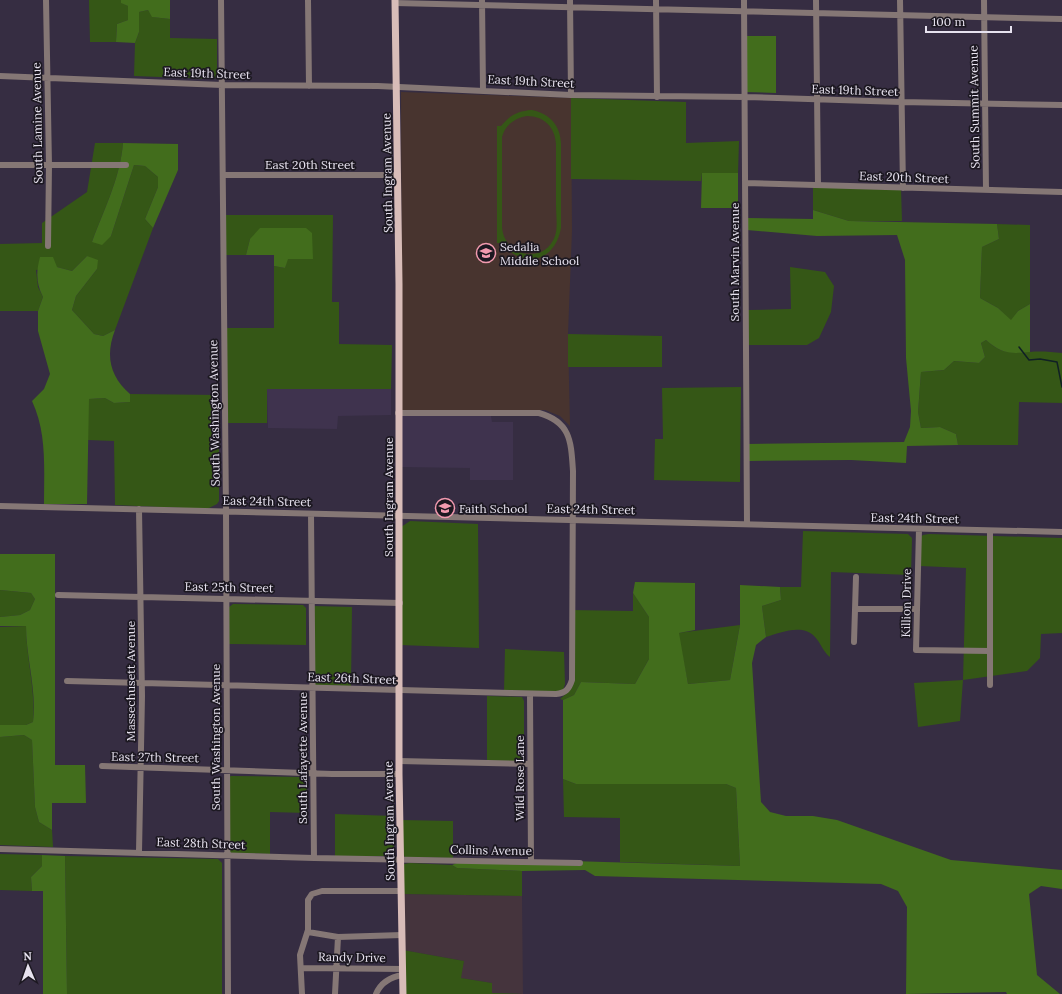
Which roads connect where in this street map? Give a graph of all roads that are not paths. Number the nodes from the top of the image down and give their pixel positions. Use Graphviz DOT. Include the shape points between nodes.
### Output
graph roads {
  1 [pos="46,0"];
  2 [pos="221,0"];
  3 [pos="308,0"];
  4 [pos="570,0"];
  5 [pos="656,0"];
  6 [pos="744,0"];
  7 [pos="816,0"];
  8 [pos="900,0"];
  9 [pos="984,0"];
  10 [pos="395,2"];
  11 [pos="482,3"];
  12 [pos="570,7"];
  13 [pos="656,9"];
  14 [pos="744,11"];
  15 [pos="816,13"];
  16 [pos="900,15"];
  17 [pos="984,17"];
  18 [pos="1062,19"];
  19 [pos="0,76"];
  20 [pos="48,77"];
  21 [pos="222,85"];
  22 [pos="309,86"];
  23 [pos="397,87"];
  24 [pos="483,90"];
  25 [pos="571,95"];
  26 [pos="657,97"];
  27 [pos="746,97"];
  28 [pos="818,100"];
  29 [pos="901,102"];
  30 [pos="985,103"];
  31 [pos="1062,105"];
  32 [pos="0,165"];
  33 [pos="49,165"];
  34 [pos="126,165"];
  35 [pos="223,175"];
  36 [pos="398,175"];
  37 [pos="745,183"];
  38 [pos="818,185"];
  39 [pos="902,188"];
  40 [pos="986,190"];
  41 [pos="1062,192"];
  42 [pos="48,246"];
  43 [pos="398,413"];
  44 [pos="0,506"];
  45 [pos="139,509"];
  46 [pos="226,511"];
  47 [pos="311,514"];
  48 [pos="399,516"];
  49 [pos="573,520"];
  50 [pos="747,524"];
  51 [pos="919,529"];
  52 [pos="990,530"];
  53 [pos="1062,532"];
  54 [pos="856,577"];
  55 [pos="58,595"];
  56 [pos="140,596"];
  57 [pos="226,598"];
  58 [pos="312,601"];
  59 [pos="400,603"];
  60 [pos="917,609"];
  61 [pos="855,610"];
  62 [pos="854,642"];
  63 [pos="990,651"];
  64 [pos="67,681"];
  65 [pos="142,683"];
  66 [pos="227,685"];
  67 [pos="990,685"];
  68 [pos="312,688"];
  69 [pos="400,690"];
  70 [pos="530,694"];
  71 [pos="399,761"];
  72 [pos="530,764"];
  73 [pos="102,766"];
  74 [pos="141,767"];
  75 [pos="226,770"];
  76 [pos="313,773"];
  77 [pos="399,774"];
  78 [pos="0,849"];
  79 [pos="139,852"];
  80 [pos="227,855"];
  81 [pos="314,858"];
  82 [pos="401,860"];
  83 [pos="531,862"];
  84 [pos="580,863"];
  85 [pos="401,891"];
  86 [pos="308,932"];
  87 [pos="402,935"];
  88 [pos="338,937"];
  89 [pos="301,968"];
  90 [pos="335,968"];
  91 [pos="403,972"];
  92 [pos="228,994"];
  93 [pos="302,994"];
  94 [pos="335,994"];
  95 [pos="376,994"];
  96 [pos="403,994"];
  1 -- 20 [label="street, South Lamine Avenue"];
  2 -- 21 [label="street, South Washington Avenue"];
  3 -- 22 [label="street"];
  4 -- 12 [label="street"];
  5 -- 13 [label="street"];
  6 -- 14 [label="street, South Marvin Avenue"];
  7 -- 15 [label="street"];
  8 -- 16 [label="street"];
  9 -- 17 [label="street, South Summit Avenue"];
  10 -- 11 [label="street"];
  10 -- 23 [label="main road, South Ingram Avenue"];
  11 -- 12 [label="street"];
  11 -- 24 [label="street"];
  12 -- 13 [label="street"];
  12 -- 25 [label="street"];
  13 -- 14 [label="street"];
  13 -- 26 [label="street"];
  14 -- 15 [label="street"];
  14 -- 27 [label="street, South Marvin Avenue"];
  15 -- 16 [label="street"];
  15 -- 28 [label="street"];
  16 -- 17 [label="street"];
  16 -- 29 [label="street"];
  17 -- 18 [label="street"];
  17 -- 30 [label="street, South Summit Avenue"];
  19 -- 20 [label="street, East 19th Street"];
  20 -- 21 [label="street, East 19th Street"];
  20 -- 33 [label="street, South Lamine Avenue"];
  21 -- 22 [label="street, East 19th Street"];
  21 -- 35 [label="street, South Washington Avenue"];
  22 -- 23 [label="street, East 19th Street"];
  23 -- 24 [label="street, East 19th Street"];
  23 -- 36 [label="main road, South Ingram Avenue"];
  24 -- 25 [label="street, East 19th Street"];
  25 -- 26 [label="street, East 19th Street"];
  26 -- 27 [label="street, East 19th Street"];
  27 -- 28 [label="street, East 19th Street"];
  27 -- 37 [label="street, South Marvin Avenue"];
  28 -- 29 [label="street, East 19th Street"];
  28 -- 38 [label="street"];
  29 -- 30 [label="street, East 19th Street"];
  29 -- 39 [label="street"];
  30 -- 31 [label="street, East 19th Street"];
  30 -- 40 [label="street, South Summit Avenue"];
  32 -- 33 [label="street"];
  33 -- 34 [label="street"];
  33 -- 42 [label="street, South Lamine Avenue"];
  35 -- 36 [label="street, East 20th Street"];
  35 -- 46 [label="street, South Washington Avenue"];
  36 -- 43 [label="main road, South Ingram Avenue"];
  37 -- 38 [label="street, East 20th Street"];
  37 -- 50 [label="street, South Marvin Avenue"];
  38 -- 39 [label="street, East 20th Street"];
  39 -- 40 [label="street, East 20th Street"];
  40 -- 41 [label="street, East 20th Street"];
  43 -- 48 [label="main road, South Ingram Avenue"];
  43 -- 49 [label="street, East 26th Street" via="522,411 553,417 565,428 571,442"];
  44 -- 45 [label="street, East 24th Street"];
  45 -- 46 [label="street, East 24th Street"];
  45 -- 56 [label="street, Massechusett Avenue"];
  46 -- 47 [label="street, East 24th Street"];
  46 -- 57 [label="street, South Washington Avenue"];
  47 -- 48 [label="street, East 24th Street"];
  47 -- 58 [label="street, South Lafayette Avenue"];
  48 -- 49 [label="street, East 24th Street"];
  48 -- 59 [label="main road, South Ingram Avenue"];
  49 -- 50 [label="street, East 24th Street"];
  49 -- 70 [label="street, East 26th Street" via="572,680 563,693"];
  50 -- 51 [label="street, East 24th Street"];
  51 -- 52 [label="street, East 24th Street"];
  51 -- 60 [label="street, Killion Drive"];
  52 -- 53 [label="street, East 24th Street"];
  52 -- 63 [label="street"];
  54 -- 61 [label="street"];
  55 -- 56 [label="street, East 25th Street"];
  56 -- 57 [label="street, East 25th Street"];
  56 -- 65 [label="street, Massechusett Avenue"];
  57 -- 58 [label="street, East 25th Street"];
  57 -- 66 [label="street, South Washington Avenue"];
  58 -- 59 [label="street, East 25th Street"];
  58 -- 68 [label="street, South Lafayette Avenue"];
  59 -- 69 [label="main road, South Ingram Avenue"];
  60 -- 61 [label="street"];
  60 -- 63 [label="street, Killion Drive" via="916,650"];
  61 -- 62 [label="street"];
  63 -- 67 [label="street"];
  64 -- 65 [label="street, East 26th Street"];
  65 -- 66 [label="street, East 26th Street"];
  65 -- 74 [label="street, Massechusett Avenue"];
  66 -- 68 [label="street, East 26th Street"];
  66 -- 75 [label="street, South Washington Avenue"];
  68 -- 69 [label="street, East 26th Street"];
  68 -- 76 [label="street, South Lafayette Avenue"];
  69 -- 70 [label="street, East 26th Street"];
  69 -- 71 [label="main road, South Ingram Avenue"];
  70 -- 72 [label="street, Wild Rose Lane"];
  71 -- 72 [label="street"];
  71 -- 77 [label="main road, South Ingram Avenue"];
  72 -- 83 [label="street, Wild Rose Lane"];
  73 -- 74 [label="street, East 27th Street"];
  74 -- 75 [label="street, East 27th Street"];
  74 -- 79 [label="street, Massechusett Avenue"];
  75 -- 76 [label="street, East 27th Street"];
  75 -- 80 [label="street, South Washington Avenue"];
  76 -- 77 [label="street, East 27th Street"];
  76 -- 81 [label="street, South Lafayette Avenue"];
  77 -- 82 [label="main road, South Ingram Avenue"];
  78 -- 79 [label="street, East 28th Street"];
  79 -- 80 [label="street, East 28th Street"];
  80 -- 81 [label="street, East 28th Street"];
  80 -- 92 [label="street, South Washington Avenue"];
  81 -- 82 [label="street, East 28th Street"];
  82 -- 83 [label="street, Collins Avenue"];
  82 -- 85 [label="main road, South Ingram Avenue"];
  83 -- 84 [label="street, Collins Avenue"];
  85 -- 86 [label="street" via="322,891 312,894 308,900"];
  85 -- 87 [label="main road, South Ingram Avenue"];
  86 -- 88 [label="street"];
  86 -- 89 [label="street" via="300,955"];
  87 -- 88 [label="street"];
  87 -- 91 [label="main road, South Ingram Avenue"];
  88 -- 90 [label="street"];
  89 -- 90 [label="street, Randy Drive"];
  89 -- 93 [label="street"];
  90 -- 91 [label="street, Randy Drive"];
  90 -- 94 [label="street"];
  91 -- 95 [label="street" via="383,982"];
  91 -- 96 [label="main road, South Ingram Avenue"];
}
